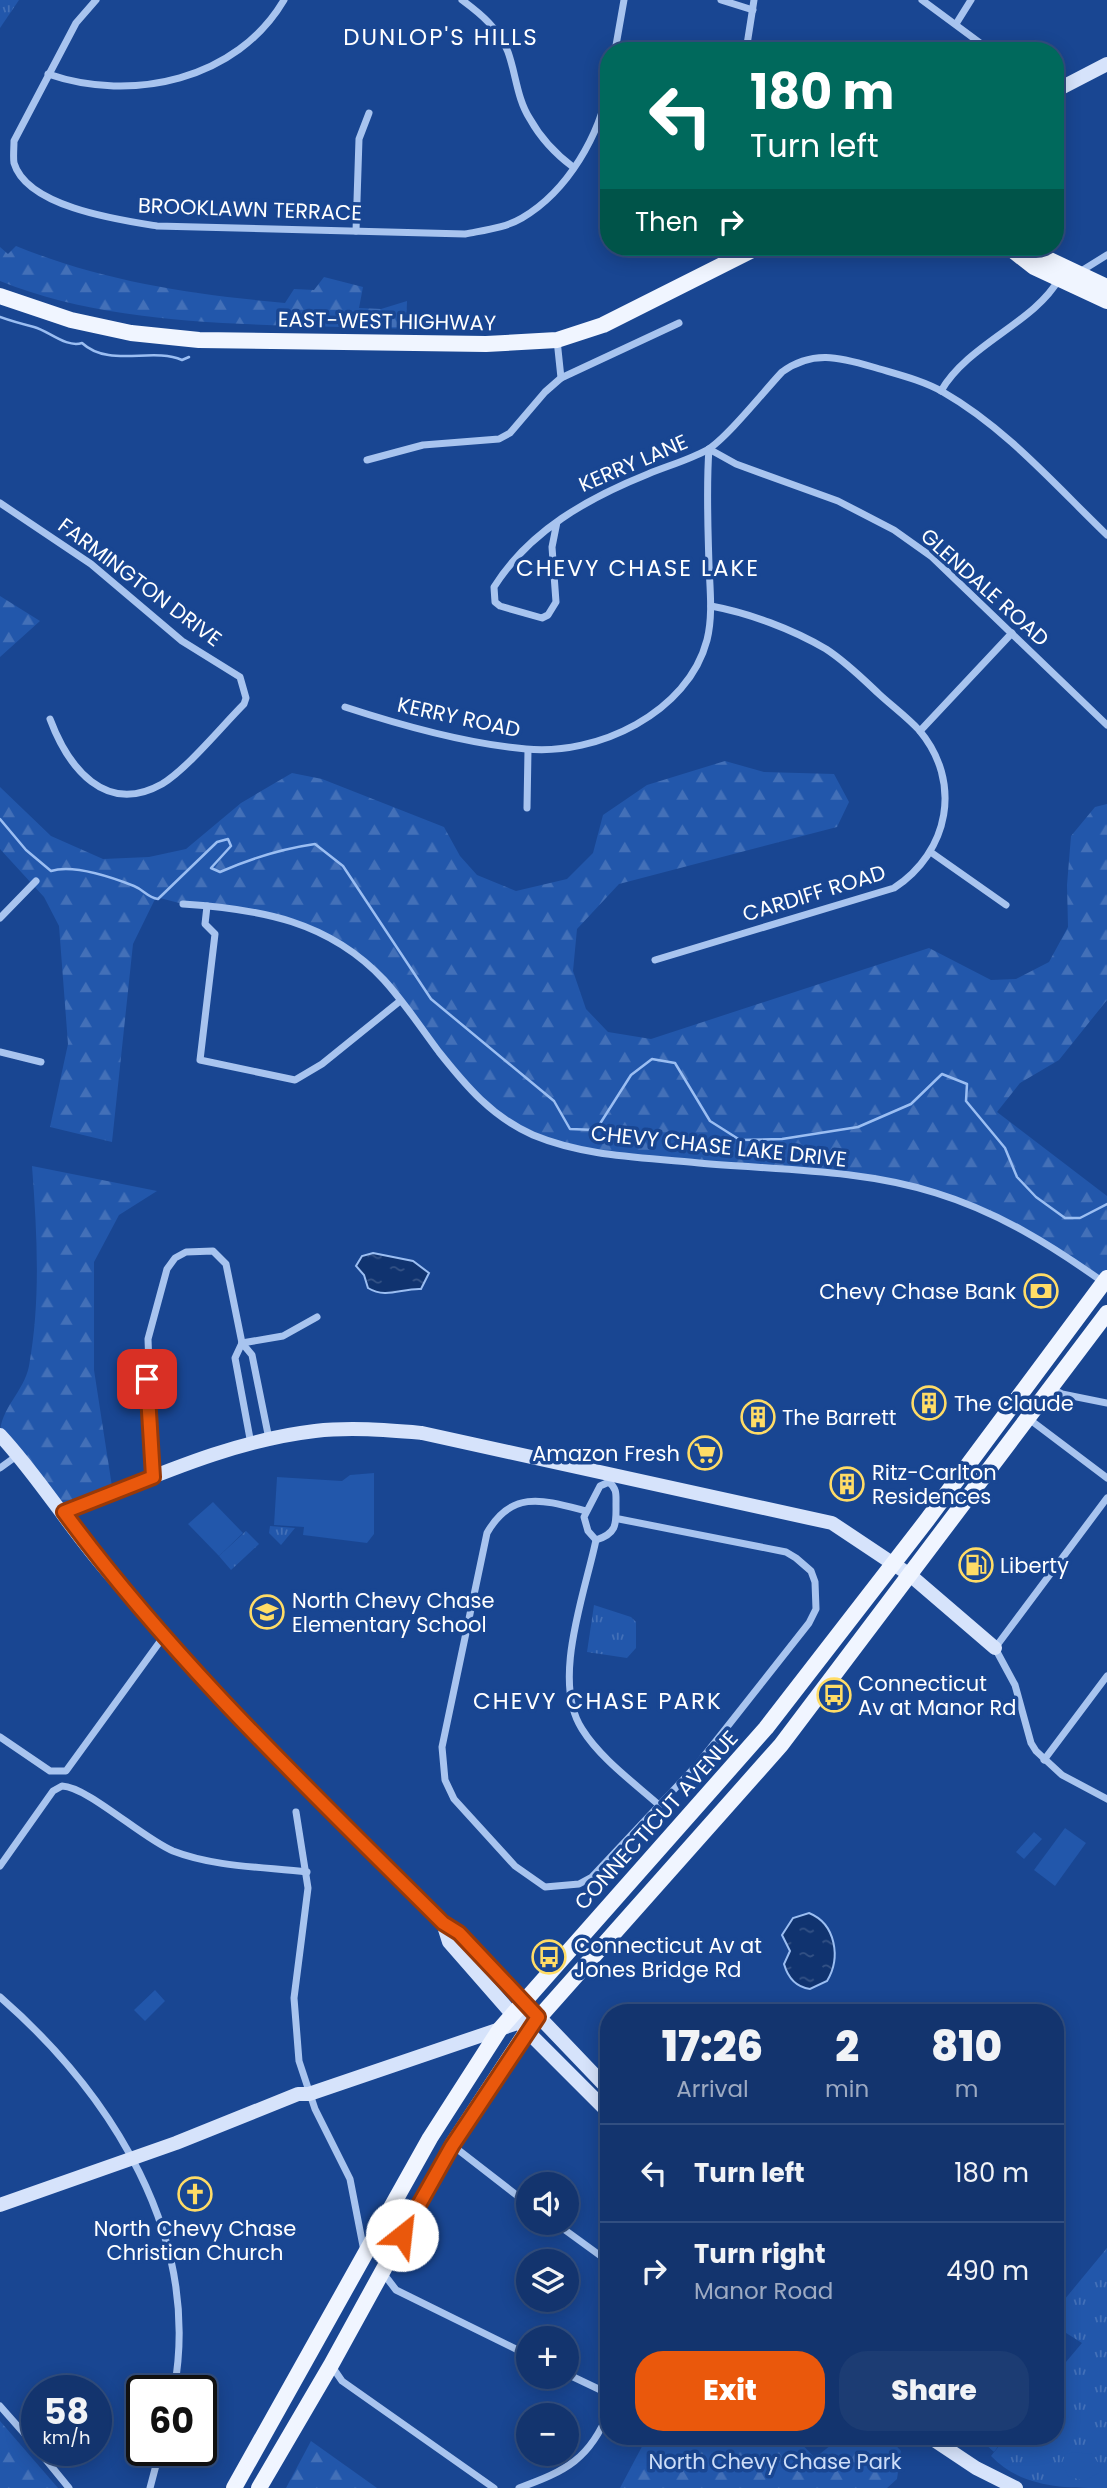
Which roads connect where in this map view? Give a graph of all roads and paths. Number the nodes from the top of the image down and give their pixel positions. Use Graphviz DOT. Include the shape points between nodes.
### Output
graph roads {
  1 [pos="96,0"];
  2 [pos="284,0"];
  3 [pos="462,0"];
  4 [pos="624,0"];
  5 [pos="721,0"];
  6 [pos="754,0"];
  7 [pos="922,0"];
  8 [pos="971,0"];
  9 [pos="753,10"];
  10 [pos="956,24"];
  11 [pos="617,42"];
  12 [pos="748,42"];
  13 [pos="979,42"];
  14 [pos="1107,64"];
  15 [pos="48,74"];
  16 [pos="1064,86"];
  17 [pos="369,113"];
  18 [pos="600,120"];
  19 [pos="573,167"];
  20 [pos="356,231"];
  21 [pos="1107,255"];
  22 [pos="740,256"];
  23 [pos="1020,256"];
  24 [pos="1041,256"];
  25 [pos="1079,274"];
  26 [pos="1060,279"];
  27 [pos="1107,287"];
  28 [pos="0,297"];
  29 [pos="1107,300"];
  30 [pos="679,323"];
  31 [pos="557,340"];
  32 [pos="561,378"];
  33 [pos="941,391"];
  34 [pos="709,449"];
  35 [pos="367,460"];
  36 [pos="0,503"];
  37 [pos="556,522"];
  38 [pos="1107,535"];
  39 [pos="711,606"];
  40 [pos="1012,633"];
  41 [pos="345,707"];
  42 [pos="51,719"];
  43 [pos="1107,725"];
  44 [pos="920,731"];
  45 [pos="528,750"];
  46 [pos="527,808"];
  47 [pos="932,853"];
  48 [pos="36,881"];
  49 [pos="183,904"];
  50 [pos="1006,905"];
  51 [pos="207,906"];
  52 [pos="0,918"];
  53 [pos="655,960"];
  54 [pos="400,1001"];
  55 [pos="0,1052"];
  56 [pos="40,1062"];
  57 [pos="1106,1282"];
  58 [pos="1107,1313"];
  59 [pos="317,1317"];
  60 [pos="242,1343"];
  61 [pos="1052,1389"];
  62 [pos="1107,1403"];
  63 [pos="1028,1419"];
  64 [pos="0,1435"];
  65 [pos="269,1439"];
  66 [pos="251,1444"];
  67 [pos="18,1454"];
  68 [pos="0,1468"];
  69 [pos="153,1477"];
  70 [pos="610,1478"];
  71 [pos="1107,1478"];
  72 [pos="1107,1498"];
  73 [pos="586,1511"];
  74 [pos="64,1512"];
  75 [pos="619,1519"];
  76 [pos="596,1540"];
  77 [pos="893,1563"];
  78 [pos="910,1575"];
  79 [pos="164,1635"];
  80 [pos="995,1648"];
  81 [pos="1107,1676"];
  82 [pos="0,1737"];
  83 [pos="1044,1760"];
  84 [pos="1107,1799"];
  85 [pos="659,1805"];
  86 [pos="296,1812"];
  87 [pos="1,1862"];
  88 [pos="307,1872"];
  89 [pos="0,1997"];
  90 [pos="521,2017"];
  91 [pos="538,2017"];
  92 [pos="500,2029"];
  93 [pos="600,2081"];
  94 [pos="309,2094"];
  95 [pos="600,2103"];
  96 [pos="452,2146"];
  97 [pos="131,2157"];
  98 [pos="516,2195"];
  99 [pos="0,2205"];
  100 [pos="572,2235"];
  101 [pos="600,2255"];
  102 [pos="365,2256"];
  103 [pos="383,2273"];
  104 [pos="516,2349"];
  105 [pos="331,2365"];
  106 [pos="176,2375"];
  107 [pos="579,2380"];
  108 [pos="600,2390"];
  109 [pos="0,2406"];
  110 [pos="600,2428"];
  111 [pos="21,2430"];
  112 [pos="942,2445"];
  113 [pos="52,2466"];
  114 [pos="156,2466"];
  115 [pos="69,2488"];
  116 [pos="150,2488"];
  117 [pos="234,2488"];
  118 [pos="259,2488"];
  119 [pos="494,2488"];
  120 [pos="519,2488"];
  121 [pos="1016,2488"];
  1 -- 15 [label="street, BROOKLAWN TERRACE" via="76,23"];
  2 -- 15 [label="street" via="249,41 211,66 170,82 125,87"];
  3 -- 19 [label="street" via="492,25 508,51 530,119"];
  4 -- 11 [label="street"];
  5 -- 9 [label="street"];
  6 -- 9 [label="street"];
  7 -- 10 [label="street"];
  8 -- 10 [label="street"];
  9 -- 12 [label="street"];
  10 -- 13 [label="street"];
  14 -- 16 [label="street"];
  15 -- 20 [label="street, BROOKLAWN TERRACE" via="14,142 14,163 37,192 74,208 158,226"];
  17 -- 20 [label="street" via="359,139"];
  18 -- 19 [label="street, BROOKLAWN TERRACE"];
  19 -- 20 [label="street, BROOKLAWN TERRACE" via="541,205 495,229 465,234"];
  21 -- 25 [label="street"];
  22 -- 31 [label="main road, EAST-WEST HIGHWAY" via="603,325"];
  23 -- 26 [label="main road"];
  24 -- 25 [label="main road"];
  25 -- 27 [label="main road"];
  26 -- 29 [label="main road"];
  26 -- 33 [label="street" via="1048,295 948,379"];
  28 -- 31 [label="main road, EAST-WEST HIGHWAY" via="71,320 200,340 486,344"];
  30 -- 32 [label="street"];
  31 -- 32 [label="street"];
  32 -- 35 [label="street" via="499,439 423,445"];
  33 -- 34 [label="street, KERRY LANE" via="839,357 817,356 782,372"];
  33 -- 38 [label="street" via="1014,446"];
  34 -- 37 [label="street, KERRY LANE" via="609,490"];
  34 -- 39 [label="street, KERRY ROAD"];
  34 -- 40 [label="street, GLENDALE ROAD" via="894,530 932,557"];
  36 -- 42 [label="street, FARMINGTON DRIVE" via="91,564 183,641 240,677 247,698 169,778 143,792 125,794 100,789 90,781 68,758"];
  37 -- 37 [label="street, KERRY LANE" via="499,578 493,594 500,606 542,618 553,609"];
  39 -- 44 [label="street, CARDIFF ROAD" via="788,631 825,649"];
  39 -- 45 [label="street, KERRY ROAD" via="698,663 683,688 659,710 603,739"];
  40 -- 43 [label="street, GLENDALE ROAD"];
  40 -- 44 [label="street"];
  41 -- 45 [label="street, KERRY ROAD"];
  44 -- 47 [label="street, CARDIFF ROAD" via="946,792 944,822"];
  45 -- 46 [label="street"];
  47 -- 50 [label="street"];
  47 -- 53 [label="street, CARDIFF ROAD" via="894,888"];
  48 -- 52 [label="street"];
  49 -- 51 [label="street, CHEVY CHASE LAKE DRIVE"];
  51 -- 54 [label="street, CHEVY CHASE LAKE DRIVE" via="256,911 322,932 365,961"];
  51 -- 54 [label="street" via="205,923 215,934 200,1060 295,1080"];
  54 -- 57 [label="street, CHEVY CHASE LAKE DRIVE" via="467,1087 495,1114 550,1142 602,1154 858,1178 932,1192 1028,1232"];
  55 -- 56 [label="street"];
  57 -- 77 [label="main road, CONNECTICUT AVENUE"];
  58 -- 61 [label="main road, CONNECTICUT AVENUE"];
  59 -- 60 [label="street" via="282,1336"];
  60 -- 65 [label="street" via="252,1355"];
  60 -- 66 [label="street" via="236,1358"];
  60 -- 69 [label="street" via="226,1264 220,1255 198,1250 175,1258 167,1269 146,1355"];
  61 -- 62 [label="street"];
  61 -- 63 [label="main road, CONNECTICUT AVENUE"];
  63 -- 71 [label="street"];
  63 -- 78 [label="main road, CONNECTICUT AVENUE"];
  64 -- 67 [label="street"];
  65 -- 66 [label="street"];
  65 -- 70 [label="street" via="365,1429 422,1433"];
  66 -- 69 [label="street"];
  67 -- 68 [label="street"];
  67 -- 74 [label="street"];
  69 -- 74 [label="street"];
  70 -- 73 [label="street"];
  70 -- 75 [label="street" via="617,1493"];
  70 -- 77 [label="street" via="832,1523"];
  72 -- 80 [label="street"];
  73 -- 76 [label="street" via="586,1524"];
  73 -- 85 [label="street" via="535,1501 517,1503 499,1515 487,1533 442,1747 445,1780 454,1799 487,1836 529,1878 545,1887 564,1888 592,1877"];
  74 -- 79 [label="street" via="106,1570"];
  75 -- 76 [label="street" via="611,1533"];
  75 -- 85 [label="street" via="786,1552 811,1572 818,1594 816,1609 800,1638"];
  76 -- 85 [label="street" via="570,1667 571,1705 589,1739"];
  77 -- 78 [label="street"];
  77 -- 90 [label="main road, CONNECTICUT AVENUE" via="766,1728"];
  78 -- 80 [label="street"];
  78 -- 91 [label="main road, CONNECTICUT AVENUE" via="781,1745"];
  79 -- 82 [label="street" via="73,1765 59,1773 50,1771"];
  79 -- 90 [label="street" via="301,1780 443,1923 459,1933"];
  80 -- 83 [label="street" via="1015,1685 1031,1743"];
  81 -- 83 [label="street"];
  83 -- 84 [label="street" via="1079,1786"];
  86 -- 88 [label="street"];
  87 -- 88 [label="street" via="52,1791 62,1786 78,1790 176,1852 203,1860"];
  88 -- 94 [label="street" via="293,2008 299,2061"];
  89 -- 97 [label="street" via="65,2059"];
  90 -- 91 [label="main road, CONNECTICUT AVENUE"];
  90 -- 92 [label="main road, CONNECTICUT AVENUE"];
  90 -- 95 [label="street"];
  90 -- 96 [label="main road, CONNECTICUT AVENUE"];
  91 -- 93 [label="street"];
  92 -- 94 [label="street"];
  92 -- 102 [label="main road, CONNECTICUT AVENUE" via="430,2138"];
  94 -- 97 [label="street" via="302,2102 269,2114 251,2113"];
  94 -- 102 [label="street" via="350,2179"];
  96 -- 98 [label="street"];
  96 -- 103 [label="main road, CONNECTICUT AVENUE"];
  97 -- 99 [label="street"];
  97 -- 106 [label="street" via="169,2255 177,2301"];
  100 -- 101 [label="street"];
  102 -- 117 [label="main road, CONNECTICUT AVENUE"];
  103 -- 104 [label="street" via="396,2290"];
  103 -- 105 [label="main road, CONNECTICUT AVENUE"];
  105 -- 118 [label="main road, CONNECTICUT AVENUE"];
  105 -- 119 [label="street" via="342,2381"];
  107 -- 108 [label="street"];
  109 -- 111 [label="street"];
  110 -- 120 [label="street" via="579,2460"];
  112 -- 121 [label="street"];
  113 -- 115 [label="street"];
  114 -- 116 [label="street"];
}
